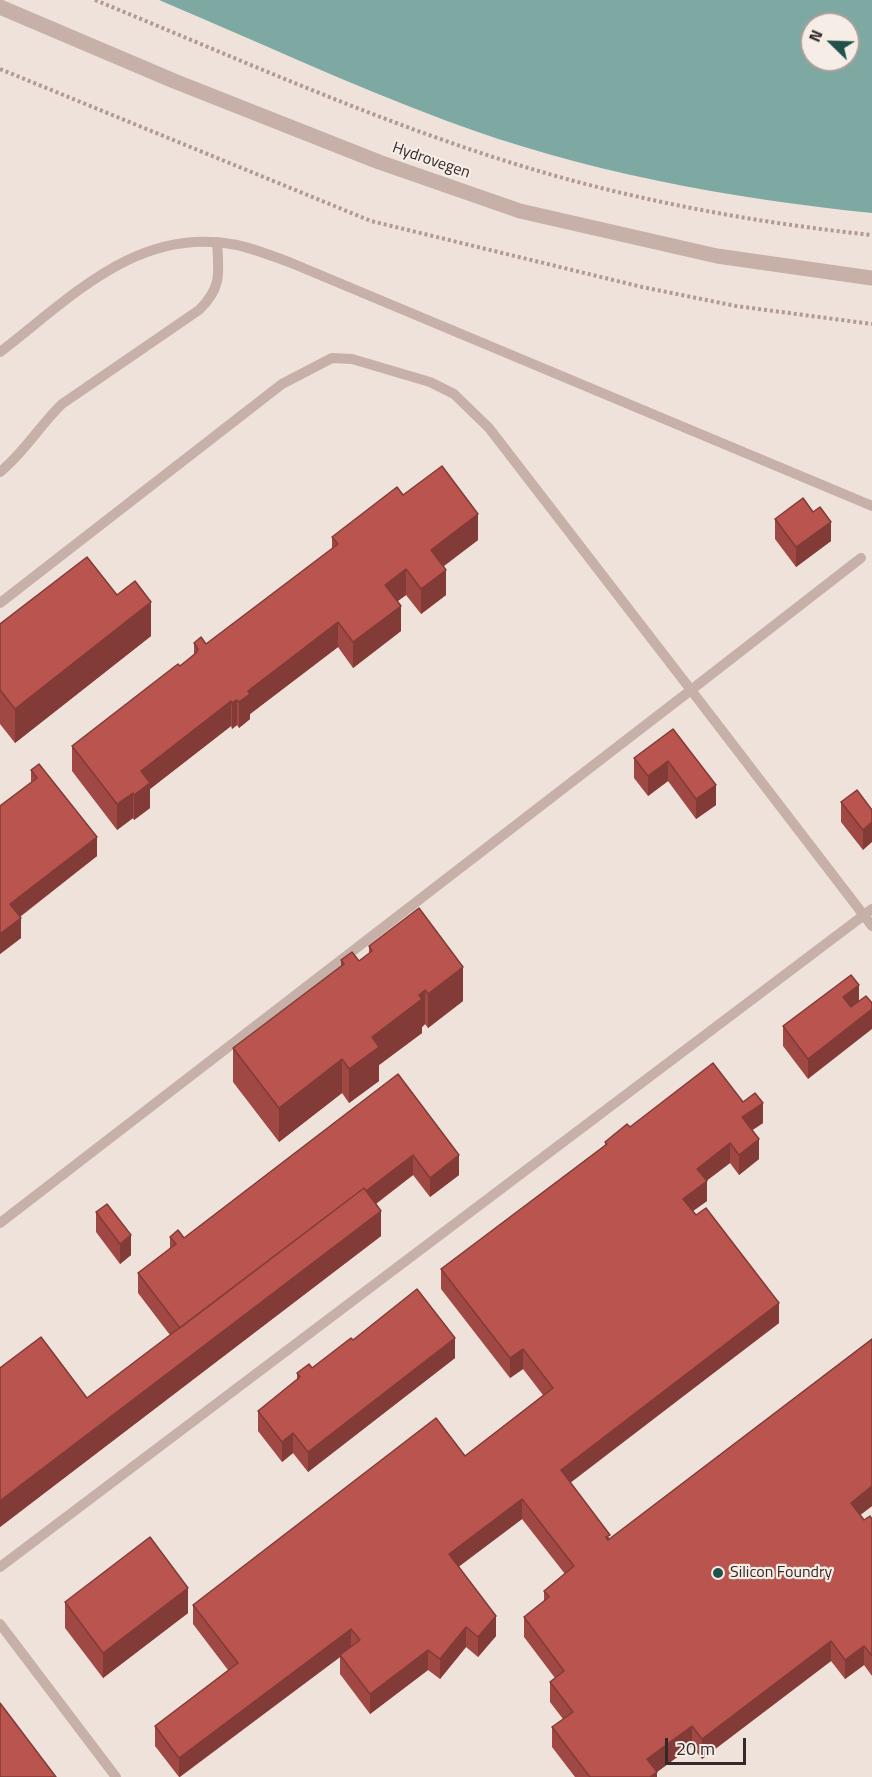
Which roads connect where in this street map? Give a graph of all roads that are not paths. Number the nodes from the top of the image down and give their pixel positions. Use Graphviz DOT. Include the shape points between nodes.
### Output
graph roads {
  1 [pos="0,7"];
  2 [pos="217,242"];
  3 [pos="872,278"];
  4 [pos="0,352"];
  5 [pos="0,472"];
  6 [pos="872,506"];
  7 [pos="861,558"];
  8 [pos="0,603"];
  9 [pos="691,690"];
  10 [pos="868,912"];
  11 [pos="872,926"];
  12 [pos="0,1223"];
  13 [pos="0,1567"];
  14 [pos="0,1624"];
  15 [pos="116,1777"];
  1 -- 3 [label="street, Hydrovegen" via="379,162 520,211 717,256"];
  2 -- 4 [label="lane" via="179,242 122,261"];
  2 -- 5 [label="lane" via="213,297 62,404 44,421 34,440"];
  2 -- 6 [label="lane" via="289,262"];
  7 -- 9 [label="lane"];
  8 -- 9 [label="lane" via="282,384 332,358 352,359 430,382 454,394 489,428"];
  9 -- 10 [label="lane"];
  9 -- 12 [label="lane"];
  10 -- 11 [label="lane"];
  10 -- 13 [label="lane"];
  14 -- 15 [label="lane"];
}
